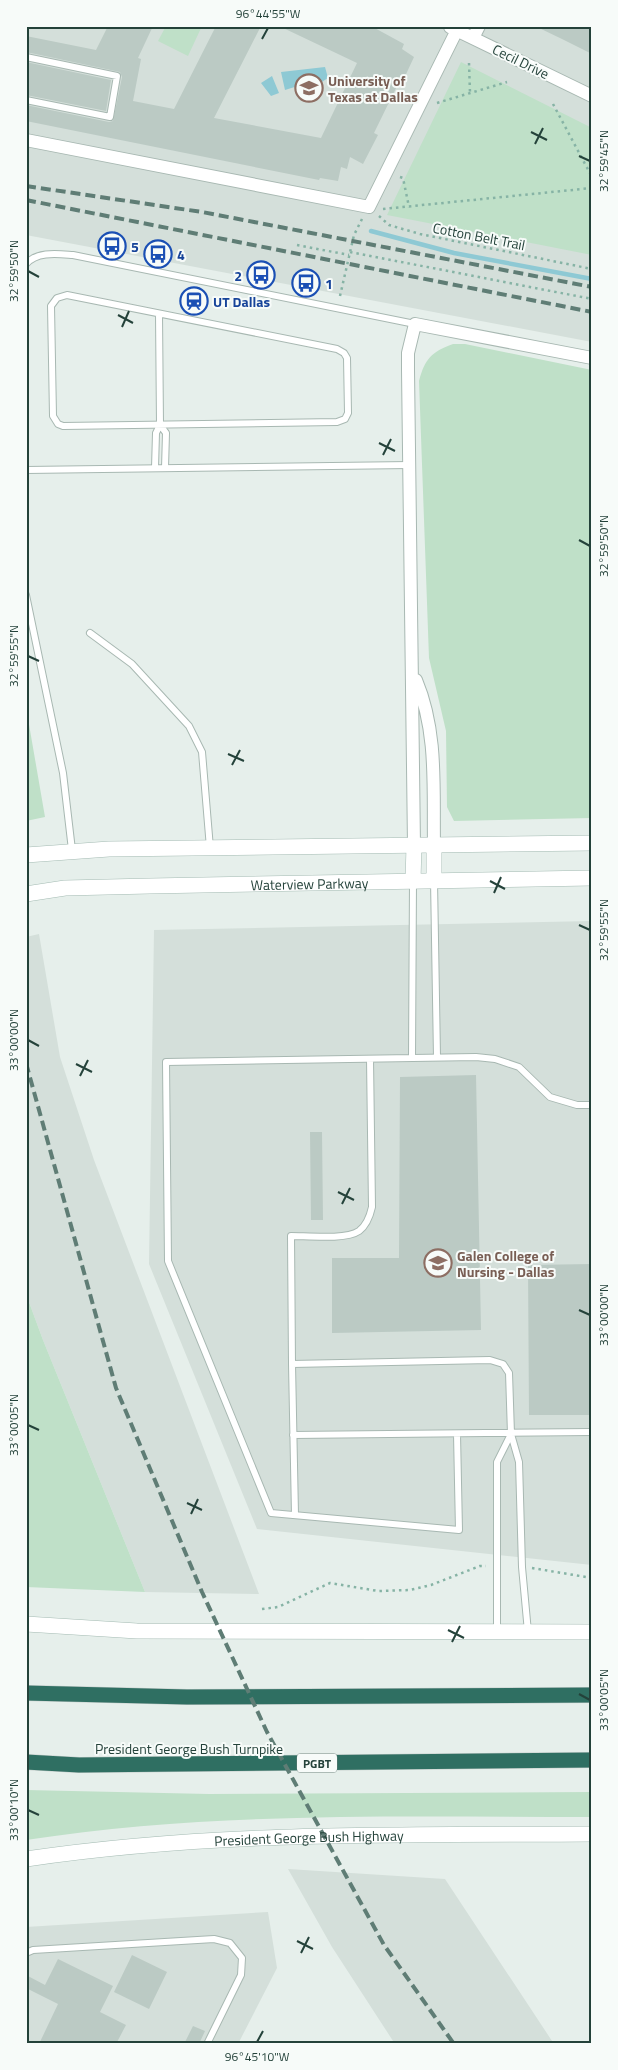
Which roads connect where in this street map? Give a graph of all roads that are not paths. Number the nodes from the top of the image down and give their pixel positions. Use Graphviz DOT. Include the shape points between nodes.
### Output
graph roads {
  1 [pos="453,28"];
  2 [pos="476,32"];
  3 [pos="26,57"];
  4 [pos="592,96"];
  5 [pos="26,100"];
  6 [pos="26,140"];
  7 [pos="26,264"];
  8 [pos="159,314"];
  9 [pos="415,324"];
  10 [pos="592,358"];
  11 [pos="160,425"];
  12 [pos="410,465"];
  13 [pos="155,468"];
  14 [pos="166,468"];
  15 [pos="26,470"];
  16 [pos="26,595"];
  17 [pos="90,633"];
  18 [pos="413,673"];
  19 [pos="592,843"];
  20 [pos="414,846"];
  21 [pos="434,846"];
  22 [pos="210,848"];
  23 [pos="72,850"];
  24 [pos="26,855"];
  25 [pos="592,878"];
  26 [pos="413,880"];
  27 [pos="434,880"];
  28 [pos="26,894"];
  29 [pos="412,1057"];
  30 [pos="437,1057"];
  31 [pos="370,1059"];
  32 [pos="592,1105"];
  33 [pos="292,1364"];
  34 [pos="592,1432"];
  35 [pos="458,1434"];
  36 [pos="510,1434"];
  37 [pos="293,1435"];
  38 [pos="295,1515"];
  39 [pos="26,1624"];
  40 [pos="497,1632"];
  41 [pos="528,1632"];
  42 [pos="592,1632"];
  43 [pos="26,1693"];
  44 [pos="592,1695"];
  45 [pos="592,1760"];
  46 [pos="555,1761"];
  47 [pos="26,1762"];
  48 [pos="592,1768"];
  49 [pos="592,1834"];
  50 [pos="26,1859"];
  51 [pos="26,1953"];
  52 [pos="207,2044"];
  1 -- 2 [label="street, Cecil Drive"];
  1 -- 6 [label="street" via="369,207"];
  2 -- 4 [label="street, Cecil Drive"];
  3 -- 5 [label="lane" via="117,76 110,117"];
  7 -- 9 [label="lane" via="50,253 73,254"];
  8 -- 11 [label="lane"];
  8 -- 11 [label="lane" via="67,295 57,298 51,306 53,416 58,424"];
  8 -- 11 [label="lane" via="337,349 348,358 348,412 345,419 337,422"];
  9 -- 10 [label="street"];
  9 -- 12 [label="street" via="408,353"];
  11 -- 13 [label="lane" via="156,433"];
  11 -- 14 [label="lane" via="166,433"];
  12 -- 14 [label="lane"];
  12 -- 18 [label="street"];
  13 -- 14 [label="lane"];
  13 -- 15 [label="lane"];
  16 -- 23 [label="lane" via="63,773"];
  17 -- 22 [label="lane" via="132,664 189,726 202,752"];
  18 -- 20 [label="street"];
  18 -- 21 [label="street" via="430,727"];
  19 -- 21 [label="main road"];
  20 -- 21 [label="main road"];
  20 -- 22 [label="main road"];
  20 -- 26 [label="main road"];
  21 -- 27 [label="main road"];
  22 -- 23 [label="main road"];
  23 -- 24 [label="main road"];
  25 -- 27 [label="main road, Waterview Parkway"];
  26 -- 27 [label="main road, Waterview Parkway"];
  26 -- 28 [label="main road, Waterview Parkway" via="74,888"];
  26 -- 29 [label="lane"];
  27 -- 30 [label="lane"];
  29 -- 30 [label="lane"];
  29 -- 31 [label="lane"];
  30 -- 32 [label="lane" via="476,1057 506,1062 519,1067 550,1097 577,1105"];
  31 -- 33 [label="lane" via="372,1207 368,1222 358,1232 291,1236"];
  31 -- 38 [label="lane" via="166,1062 168,1260 271,1513"];
  33 -- 36 [label="lane" via="490,1360 502,1364 509,1373"];
  33 -- 37 [label="lane"];
  34 -- 36 [label="lane"];
  35 -- 36 [label="lane"];
  35 -- 37 [label="lane"];
  35 -- 38 [label="lane" via="459,1530"];
  36 -- 40 [label="lane" via="497,1462"];
  36 -- 41 [label="lane" via="519,1462 522,1567"];
  37 -- 38 [label="lane"];
  39 -- 40 [label="main road" via="137,1631"];
  40 -- 41 [label="main road"];
  41 -- 42 [label="main road"];
  43 -- 44 [label="highway" via="169,1697"];
  45 -- 46 [label="highway, President George Bush Turnpike / PGBT"];
  46 -- 47 [label="highway, President George Bush Turnpike / PGBT" via="89,1765"];
  46 -- 48 [label="highway"];
  49 -- 50 [label="main road, President George Bush Highway" via="231,1838"];
  51 -- 52 [label="lane" via="214,1939 230,1943 242,1958 241,1975"];
}
